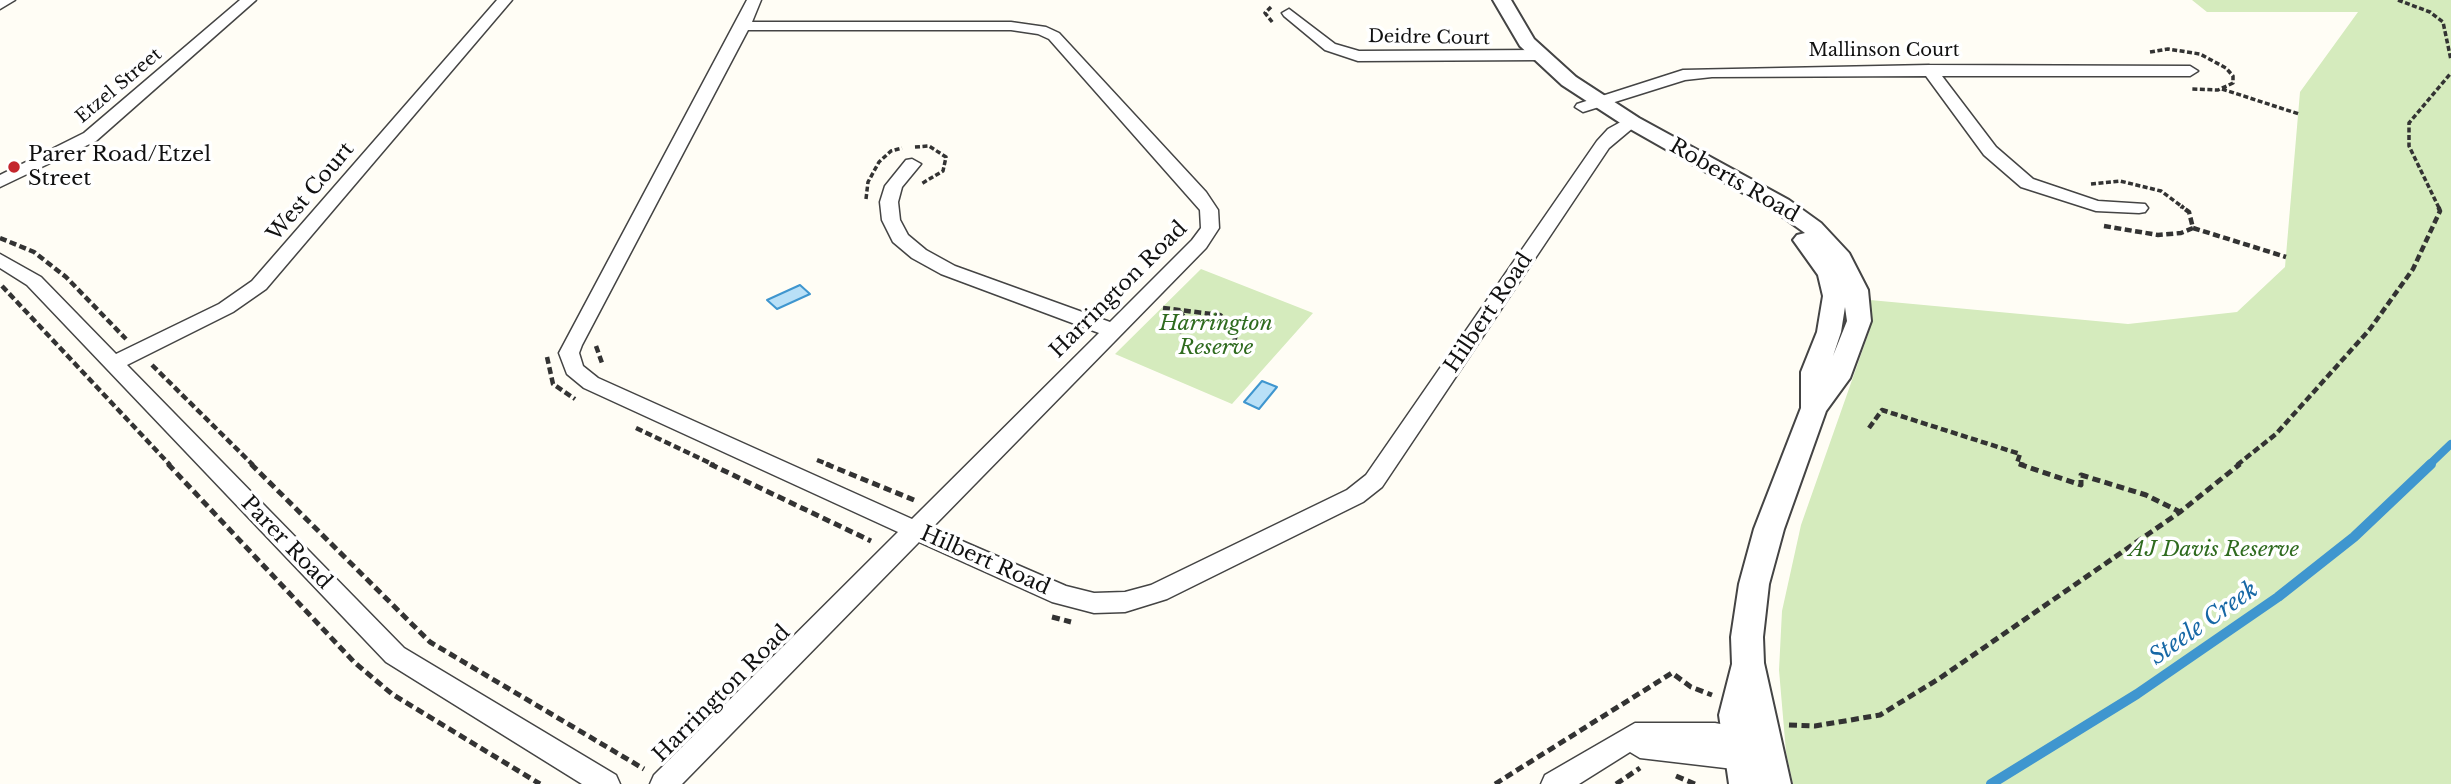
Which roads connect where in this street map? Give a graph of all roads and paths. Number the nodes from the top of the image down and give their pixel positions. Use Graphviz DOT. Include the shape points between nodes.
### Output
graph roads {
  1 [pos="8,0"];
  2 [pos="249,0"];
  3 [pos="505,0"];
  4 [pos="754,0"];
  5 [pos="1486,0"];
  6 [pos="1502,0"];
  7 [pos="2398,0"];
  8 [pos="0,5"];
  9 [pos="1289,13"];
  10 [pos="743,26"];
  11 [pos="1531,56"];
  12 [pos="2451,60"];
  13 [pos="1929,71"];
  14 [pos="2190,71"];
  15 [pos="2451,73"];
  16 [pos="2222,89"];
  17 [pos="1591,104"];
  18 [pos="2299,114"];
  19 [pos="1625,125"];
  20 [pos="912,164"];
  21 [pos="0,182"];
  22 [pos="918,186"];
  23 [pos="866,208"];
  24 [pos="2139,208"];
  25 [pos="2193,228"];
  26 [pos="2286,257"];
  27 [pos="0,260"];
  28 [pos="1171,299"];
  29 [pos="1162,308"];
  30 [pos="1179,311"];
  31 [pos="1153,317"];
  32 [pos="1112,330"];
  33 [pos="1182,333"];
  34 [pos="1238,348"];
  35 [pos="138,351"];
  36 [pos="547,351"];
  37 [pos="112,364"];
  38 [pos="577,400"];
  39 [pos="626,424"];
  40 [pos="1869,428"];
  41 [pos="2180,512"];
  42 [pos="915,530"];
  43 [pos="872,541"];
  44 [pos="1043,615"];
  45 [pos="1082,623"];
  46 [pos="1751,749"];
  47 [pos="643,769"];
  48 [pos="606,784"];
  49 [pos="664,784"];
  50 [pos="1555,784"];
  51 [pos="1774,784"];
  1 -- 8 [label="street"];
  2 -- 21 [label="street, Etzel Street" via="90,137"];
  3 -- 35 [label="street, West Court" via="259,285 232,305"];
  4 -- 10 [label="street, Hilbert Road"];
  5 -- 11 [label="street, Roberts Road" via="1496,22"];
  6 -- 11 [label="street, Roberts Road"];
  7 -- 12 [label="path" via="2443,22"];
  9 -- 11 [label="street, Deidre Court" via="1330,47 1358,56"];
  10 -- 32 [label="street, Harrington Road" via="1020,26 1054,36 1209,210 1206,236"];
  10 -- 42 [label="street, Hilbert Road" via="581,327 570,361 591,383"];
  11 -- 17 [label="street, Roberts Road"];
  13 -- 14 [label="street, Mallinson Court"];
  13 -- 17 [label="street, Mallinson Court" via="1712,72 1683,75"];
  13 -- 24 [label="street" via="1990,151 2027,183 2096,206"];
  15 -- 41 [label="path" via="2409,123 2409,146 2440,211 2413,269 2370,329 2276,435"];
  16 -- 18 [label="path"];
  17 -- 19 [label="street, Roberts Road"];
  19 -- 42 [label="street, Hilbert Road" via="1603,145 1380,474 1354,496 1158,592 1125,602 1094,603 1061,595"];
  19 -- 46 [label="street, Roberts Road" via="1781,205 1813,228 1841,258 1856,290 1859,321 1837,378 1814,408 1761,555 1750,612"];
  20 -- 32 [label="street" via="894,186 889,202 900,238 919,254 948,270"];
  22 -- 23 [label="path" via="943,171 946,157 929,146 898,148 879,162 869,182"];
  25 -- 26 [label="path"];
  27 -- 37 [label="street, Parer Road" via="34,281"];
  28 -- 29 [label="path"];
  29 -- 30 [label="path"];
  29 -- 31 [label="path"];
  30 -- 33 [label="path" via="1185,318"];
  30 -- 34 [label="path" via="1209,312 1227,319"];
  32 -- 42 [label="street, Harrington Road"];
  35 -- 37 [label="street, West Court"];
  35 -- 47 [label="path" via="430,642"];
  36 -- 38 [label="path" via="553,384"];
  37 -- 48 [label="street, Parer Road" via="395,655"];
  39 -- 43 [label="path"];
  40 -- 41 [label="path" via="1882,410 2020,454 2017,463 2081,485 2081,475 2146,495"];
  41 -- 46 [label="path" via="1880,715 1815,726"];
  42 -- 49 [label="street, Harrington Road"];
  44 -- 45 [label="path"];
  46 -- 50 [label="street" via="1628,746 1601,754"];
  46 -- 51 [label="street, Roberts Road"];
}
